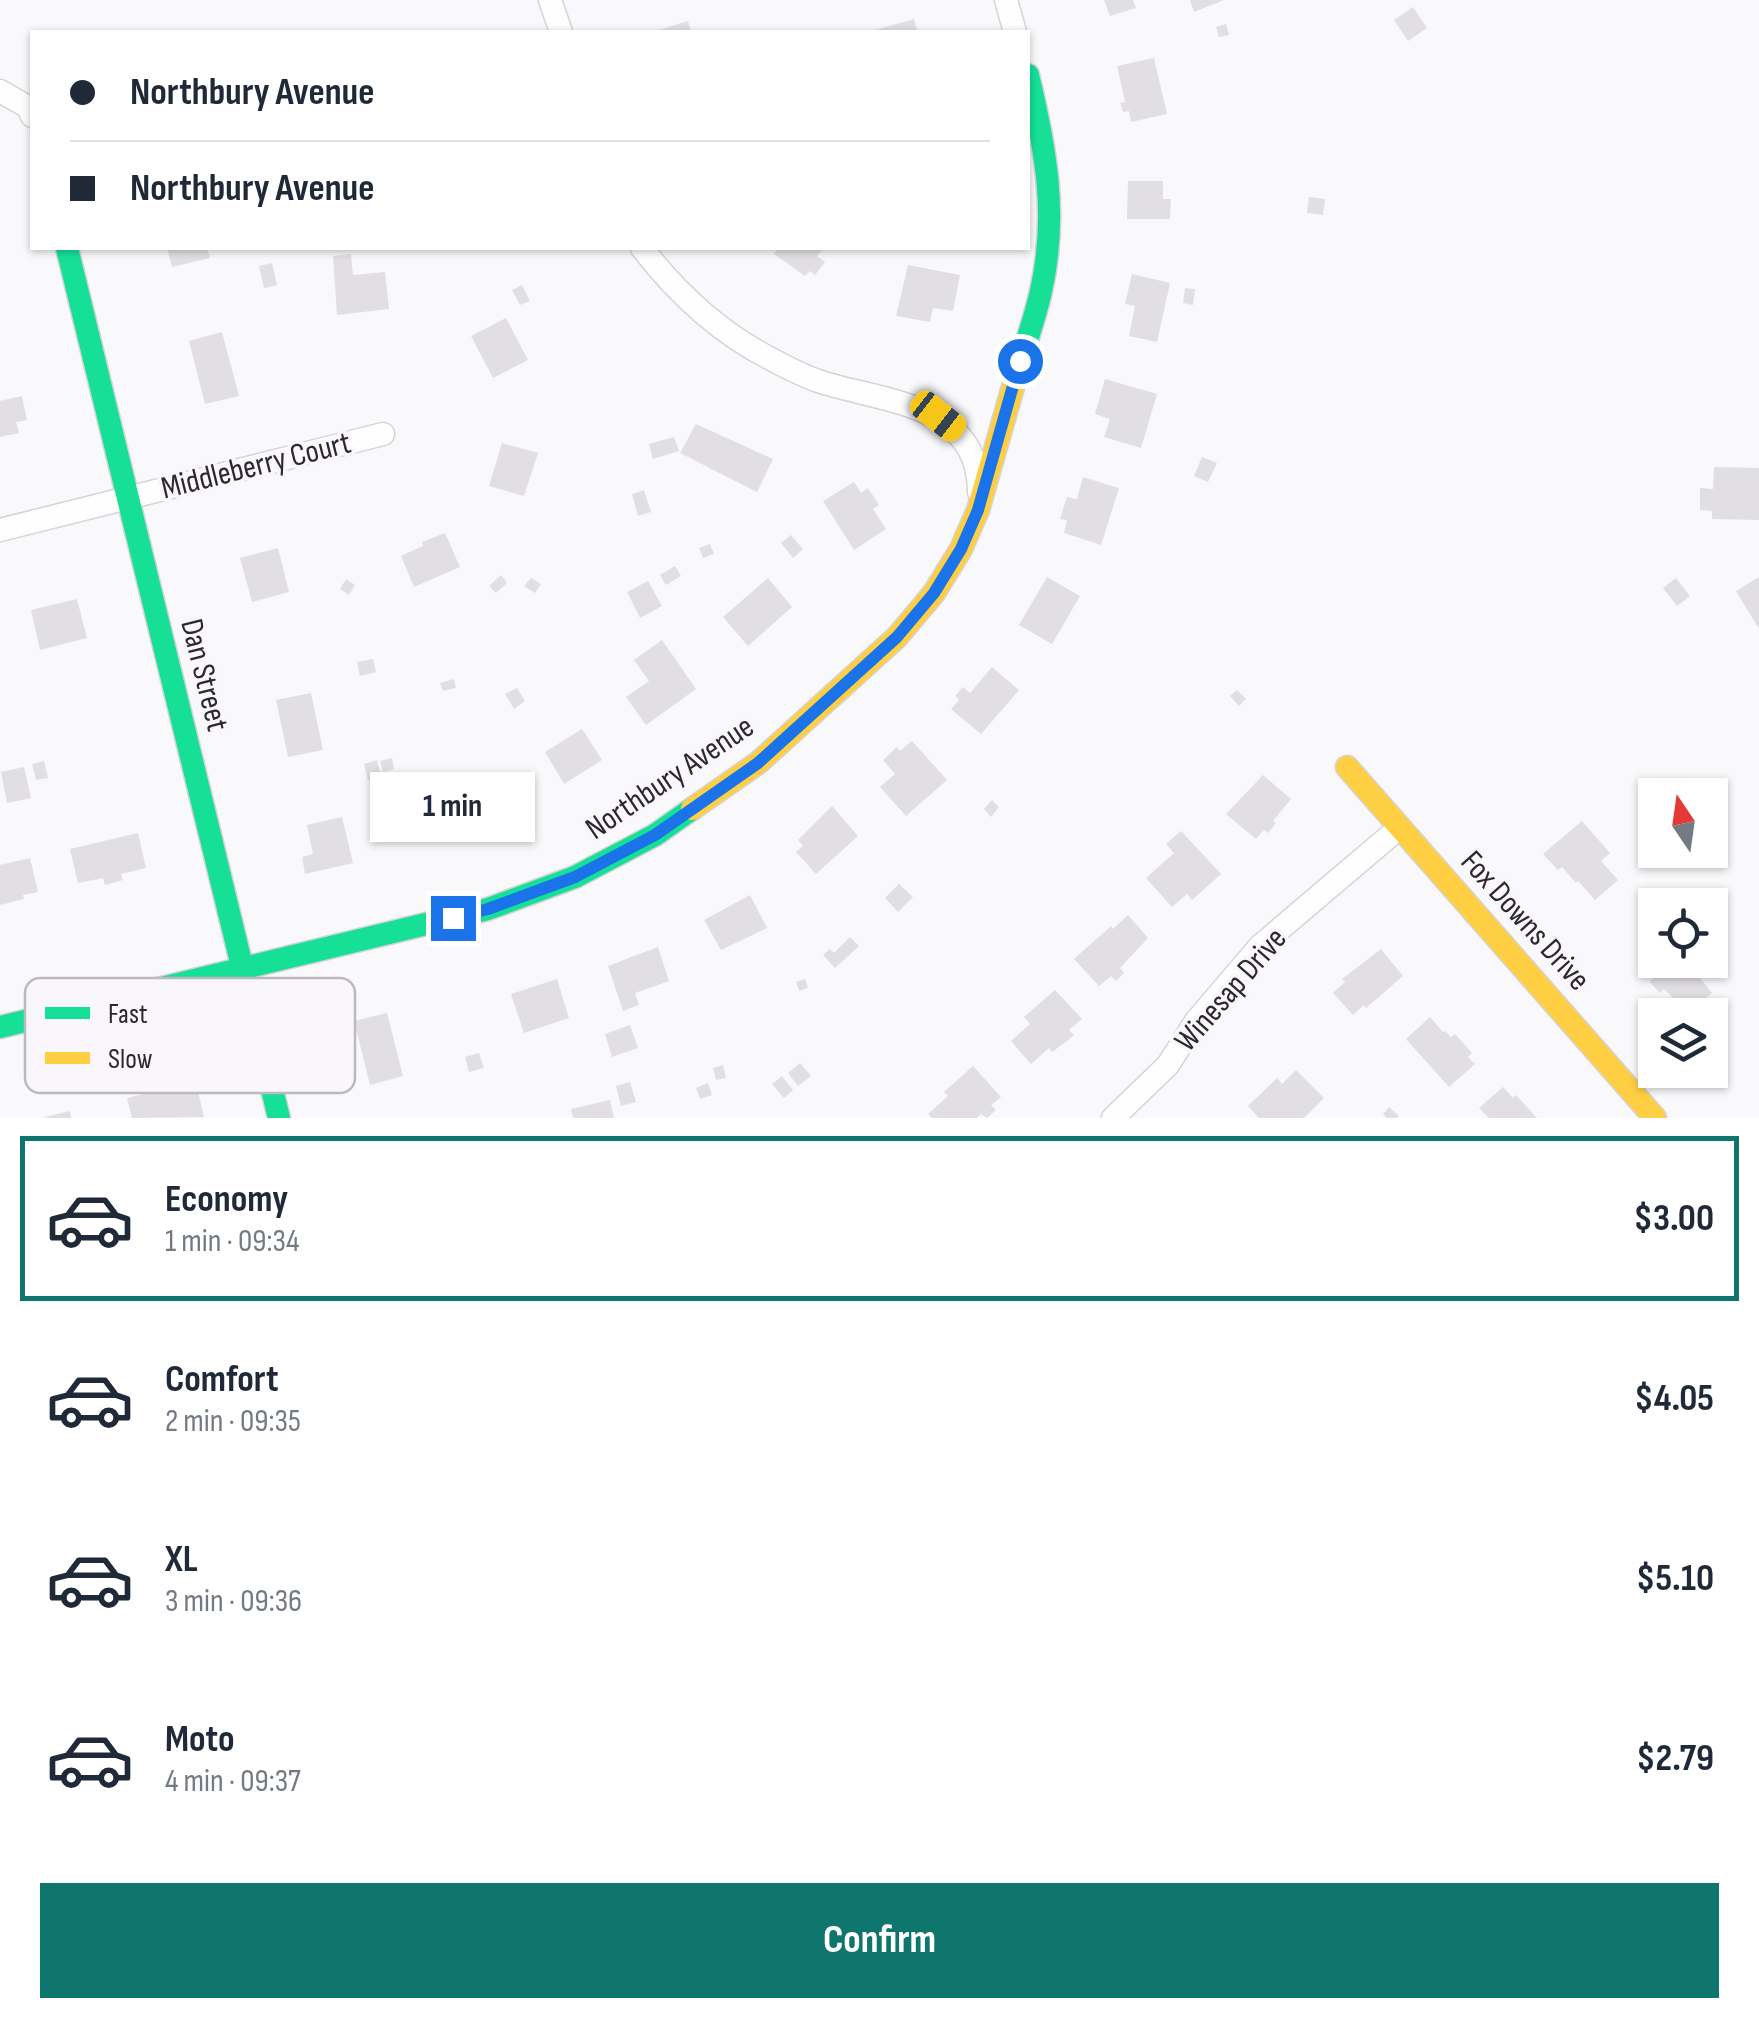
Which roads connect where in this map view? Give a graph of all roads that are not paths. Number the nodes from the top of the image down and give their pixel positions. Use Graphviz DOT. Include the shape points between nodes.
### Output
graph roads {
  1 [pos="550,0"];
  2 [pos="1006,0"];
  3 [pos="560,30"];
  4 [pos="1014,30"];
  5 [pos="1030,83"];
  6 [pos="3,92"];
  7 [pos="30,112"];
  8 [pos="67,250"];
  9 [pos="644,250"];
  10 [pos="384,434"];
  11 [pos="128,498"];
  12 [pos="979,500"];
  13 [pos="0,530"];
  14 [pos="1346,767"];
  15 [pos="1399,828"];
  16 [pos="242,969"];
  17 [pos="205,978"];
  18 [pos="244,978"];
  19 [pos="25,1022"];
  20 [pos="0,1028"];
  21 [pos="272,1093"];
  22 [pos="278,1118"];
  23 [pos="1113,1118"];
  24 [pos="1655,1118"];
  1 -- 3 [label="street"];
  2 -- 4 [label="street"];
  5 -- 12 [label="street, Northbury Avenue" via="1044,142 1048,244 1041,291"];
  6 -- 7 [label="street"];
  8 -- 11 [label="street, Dan Street"];
  9 -- 12 [label="street, Northbury Avenue" via="679,292 766,357 816,380 938,416 972,452"];
  10 -- 11 [label="street, Middleberry Court"];
  11 -- 13 [label="street, Middleberry Court"];
  11 -- 16 [label="street, Dan Street"];
  12 -- 16 [label="street, Northbury Avenue" via="961,549 897,637 758,763 655,835 575,877 488,909"];
  14 -- 15 [label="street, Fox Downs Drive"];
  15 -- 23 [label="street, Winesap Drive" via="1260,946 1168,1065"];
  15 -- 24 [label="street, Fox Downs Drive"];
  16 -- 17 [label="street, Northbury Avenue"];
  16 -- 18 [label="street, Dan Street"];
  19 -- 20 [label="street, Northbury Avenue"];
  21 -- 22 [label="street, Dan Street"];
}
